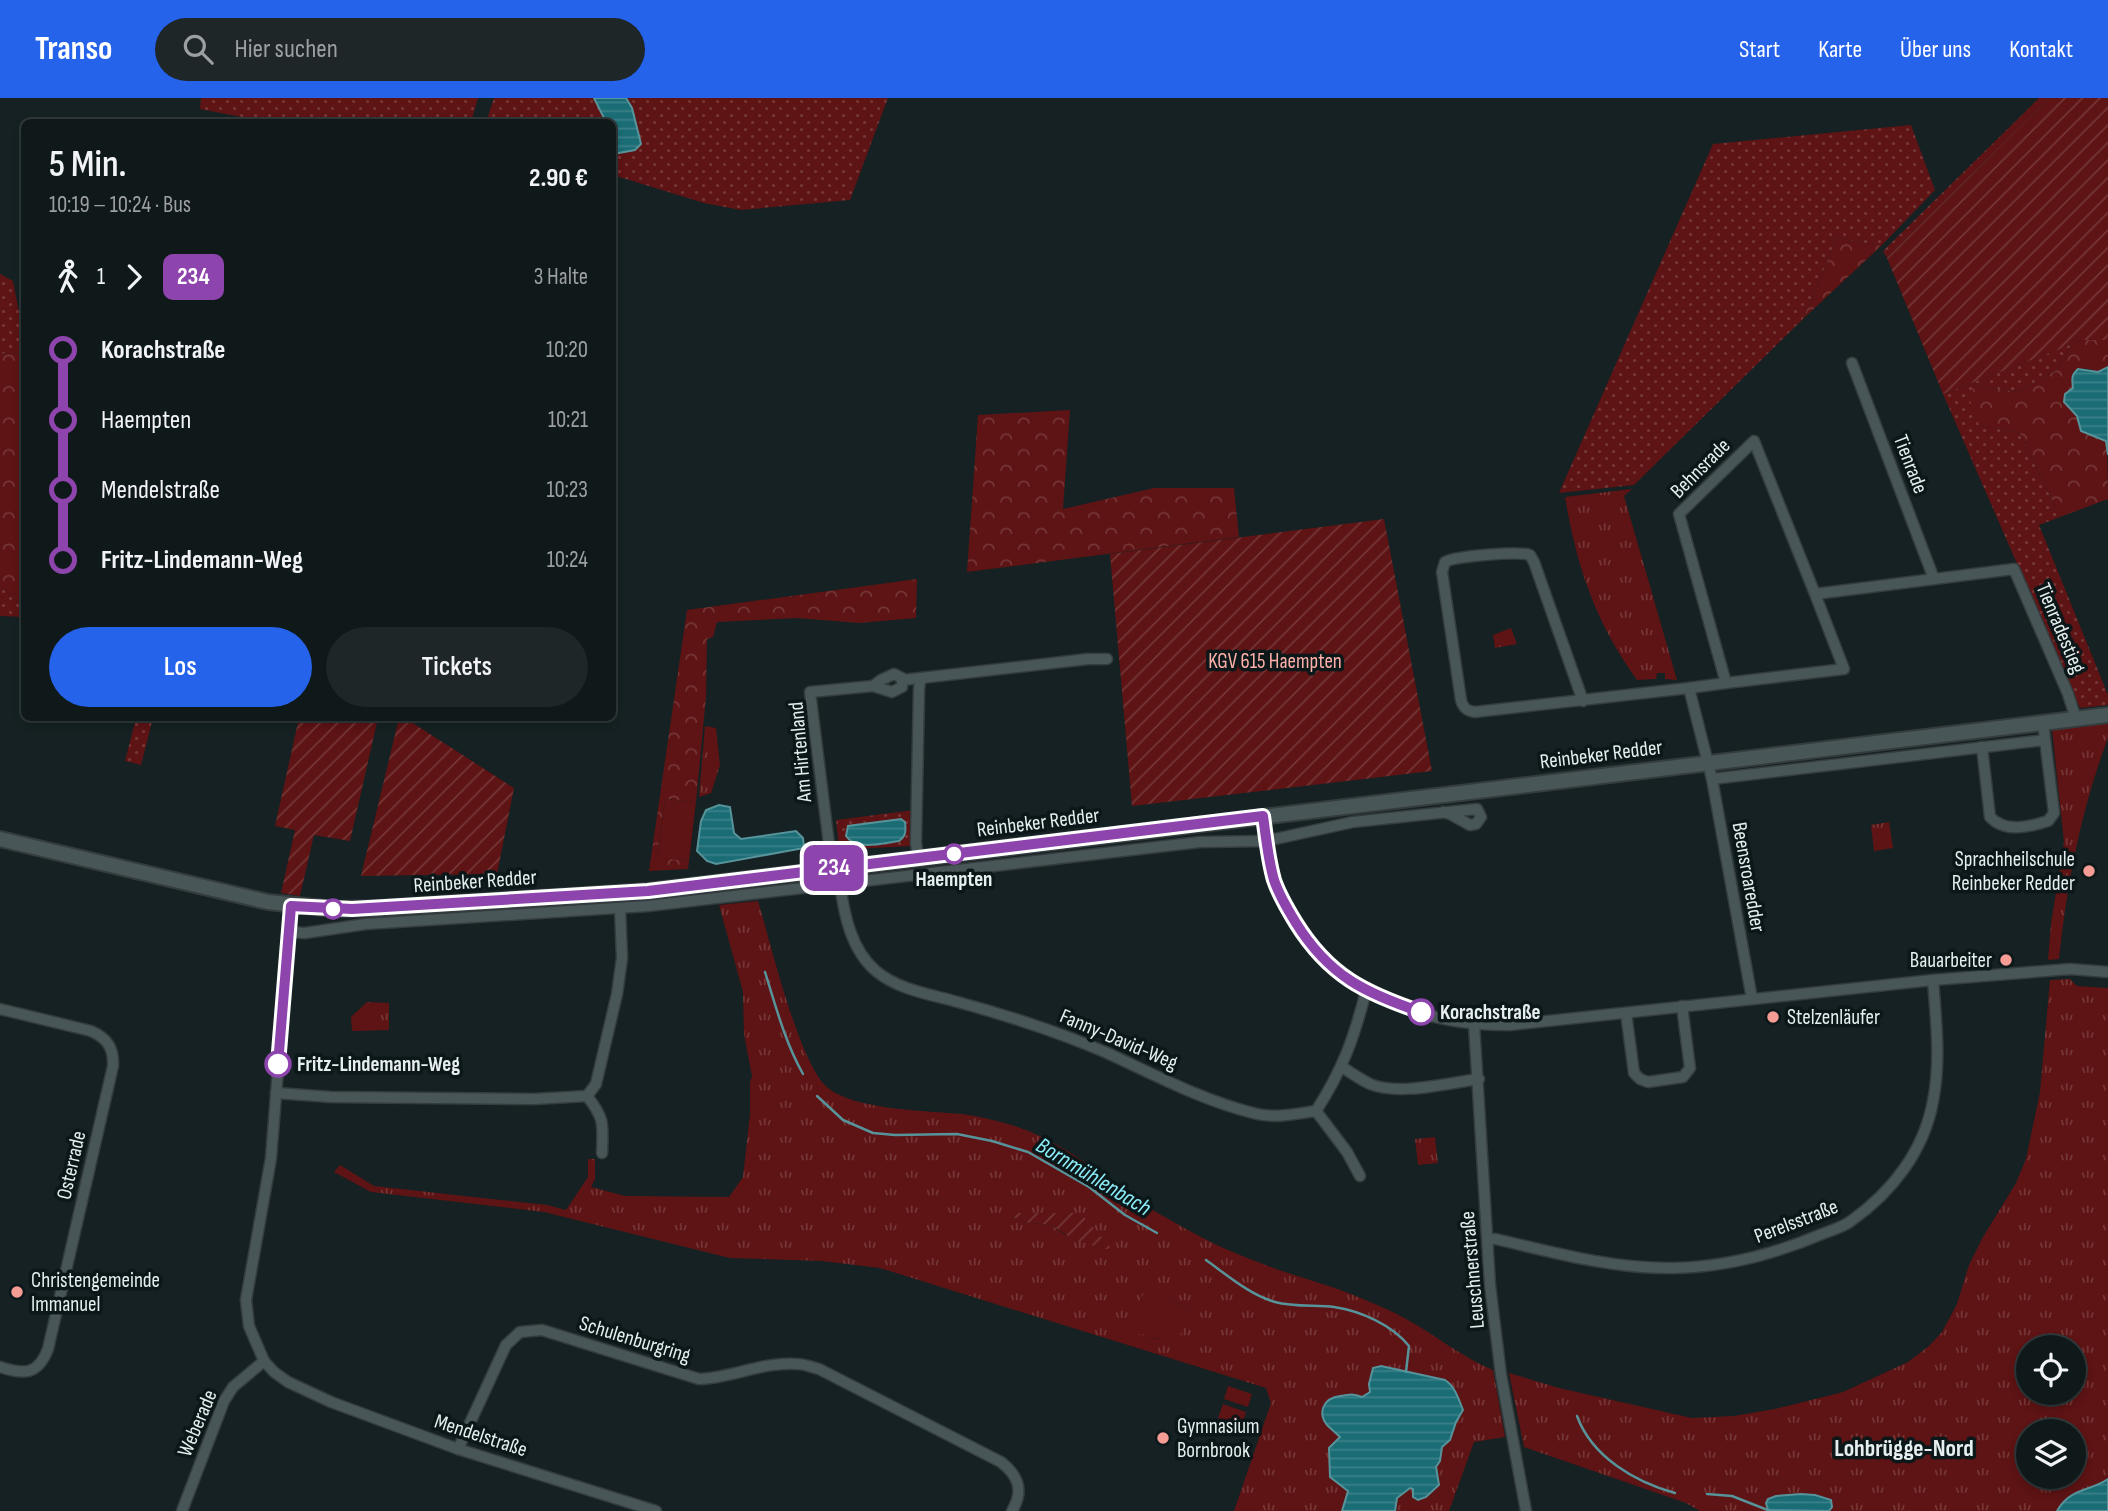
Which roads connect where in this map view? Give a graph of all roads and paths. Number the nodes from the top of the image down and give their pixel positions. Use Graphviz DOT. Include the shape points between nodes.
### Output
graph roads {
  1 [pos="1852,363"];
  2 [pos="1934,579"];
  3 [pos="1815,594"];
  4 [pos="1107,659"];
  5 [pos="923,678"];
  6 [pos="902,680"];
  7 [pos="1726,683"];
  8 [pos="873,686"];
  9 [pos="1689,688"];
  10 [pos="1583,701"];
  11 [pos="2108,715"];
  12 [pos="2076,719"];
  13 [pos="2043,723"];
  14 [pos="2045,740"];
  15 [pos="1982,747"];
  16 [pos="1707,763"];
  17 [pos="1712,779"];
  18 [pos="1443,812"];
  19 [pos="1263,816"];
  20 [pos="0,839"];
  21 [pos="1266,841"];
  22 [pos="918,858"];
  23 [pos="832,869"];
  24 [pos="840,884"];
  25 [pos="291,906"];
  26 [pos="621,908"];
  27 [pos="289,932"];
  28 [pos="2108,972"];
  29 [pos="1933,980"];
  30 [pos="1366,991"];
  31 [pos="1752,999"];
  32 [pos="1682,1006"];
  33 [pos="0,1009"];
  34 [pos="1626,1013"];
  35 [pos="1474,1024"];
  36 [pos="1342,1067"];
  37 [pos="1479,1079"];
  38 [pos="276,1093"];
  39 [pos="587,1096"];
  40 [pos="1316,1111"];
  41 [pos="602,1153"];
  42 [pos="1360,1176"];
  43 [pos="1488,1239"];
  44 [pos="264,1361"];
  45 [pos="0,1367"];
  46 [pos="458,1449"];
  47 [pos="182,1511"];
  48 [pos="656,1511"];
  49 [pos="1012,1511"];
  50 [pos="1526,1511"];
  1 -- 2 [label="street, Tienrade"];
  2 -- 3 [label="street, Tienradestieg"];
  2 -- 12 [label="street, Tienradestieg" via="2014,569"];
  3 -- 7 [label="street, Behnsrade" via="1844,669"];
  3 -- 7 [label="street, Behnsrade" via="1754,442 1679,514"];
  4 -- 5 [label="street"];
  5 -- 6 [label="street, Am Hirtenland"];
  5 -- 22 [label="street"];
  6 -- 8 [label="street, Am Hirtenland" via="894,674"];
  6 -- 8 [label="street, Am Hirtenland" via="898,691"];
  7 -- 9 [label="street, Behnsrade"];
  8 -- 23 [label="street, Am Hirtenland" via="810,692"];
  9 -- 10 [label="street, Behnsrade"];
  9 -- 16 [label="street"];
  10 -- 10 [label="street, Behnsrade" via="1475,712 1465,708 1442,572 1445,562 1530,555"];
  11 -- 12 [label="main road, Reinbeker Redder"];
  12 -- 13 [label="main road, Reinbeker Redder"];
  13 -- 14 [label="street"];
  13 -- 16 [label="main road, Reinbeker Redder"];
  14 -- 15 [label="street"];
  14 -- 15 [label="street" via="2054,813 2048,821 2012,827 1998,825 1990,817"];
  15 -- 17 [label="street"];
  16 -- 17 [label="street, Beensroaredder"];
  16 -- 19 [label="main road, Reinbeker Redder"];
  17 -- 31 [label="street, Beensroaredder"];
  18 -- 21 [label="street, Reinbeker Redder" via="1353,822"];
  19 -- 21 [label="street"];
  19 -- 22 [label="main road, Reinbeker Redder"];
  20 -- 25 [label="main road, Reinbeker Redder"];
  21 -- 24 [label="street, Reinbeker Redder" via="1200,842"];
  21 -- 30 [label="street" via="1275,883 1290,914 1322,959"];
  22 -- 23 [label="main road, Reinbeker Redder"];
  23 -- 25 [label="main road, Reinbeker Redder" via="648,891 352,909"];
  24 -- 26 [label="street, Reinbeker Redder"];
  24 -- 40 [label="street, Fanny-David-Weg" via="849,928 862,954 893,982 1018,1018 1254,1114"];
  25 -- 27 [label="street, Mendelstraße"];
  26 -- 27 [label="street, Reinbeker Redder"];
  26 -- 39 [label="street" via="617,994 600,1070"];
  27 -- 38 [label="street, Mendelstraße"];
  28 -- 29 [label="street" via="2054,970"];
  29 -- 31 [label="street"];
  29 -- 43 [label="street, Perelsstraße" via="1938,1054 1933,1104 1916,1150 1901,1174 1849,1222 1755,1258 1674,1268 1589,1261"];
  30 -- 35 [label="street" via="1428,1014"];
  30 -- 36 [label="street"];
  31 -- 32 [label="street"];
  32 -- 34 [label="street"];
  32 -- 34 [label="street" via="1690,1068 1678,1078 1648,1082 1634,1073"];
  33 -- 45 [label="street, Osterrade" via="91,1031 110,1044 114,1055 48,1349 33,1370 23,1373"];
  34 -- 35 [label="street" via="1510,1025"];
  35 -- 37 [label="street, Leuschnerstraße"];
  36 -- 37 [label="street" via="1373,1085 1388,1088"];
  36 -- 40 [label="street"];
  37 -- 43 [label="street, Leuschnerstraße"];
  38 -- 39 [label="street"];
  38 -- 44 [label="street, Mendelstraße" via="271,1158 246,1300 249,1326"];
  39 -- 41 [label="street" via="602,1120"];
  40 -- 42 [label="street"];
  43 -- 50 [label="street, Leuschnerstraße" via="1500,1375"];
  44 -- 46 [label="street, Mendelstraße" via="303,1390"];
  44 -- 47 [label="street, Weberade" via="233,1387 224,1401"];
  46 -- 48 [label="street, Mendelstraße"];
  46 -- 49 [label="street, Schulenburgring" via="506,1345 520,1332 542,1331 699,1379 781,1364 819,1369 1001,1462 1016,1479 1018,1501"];
}
